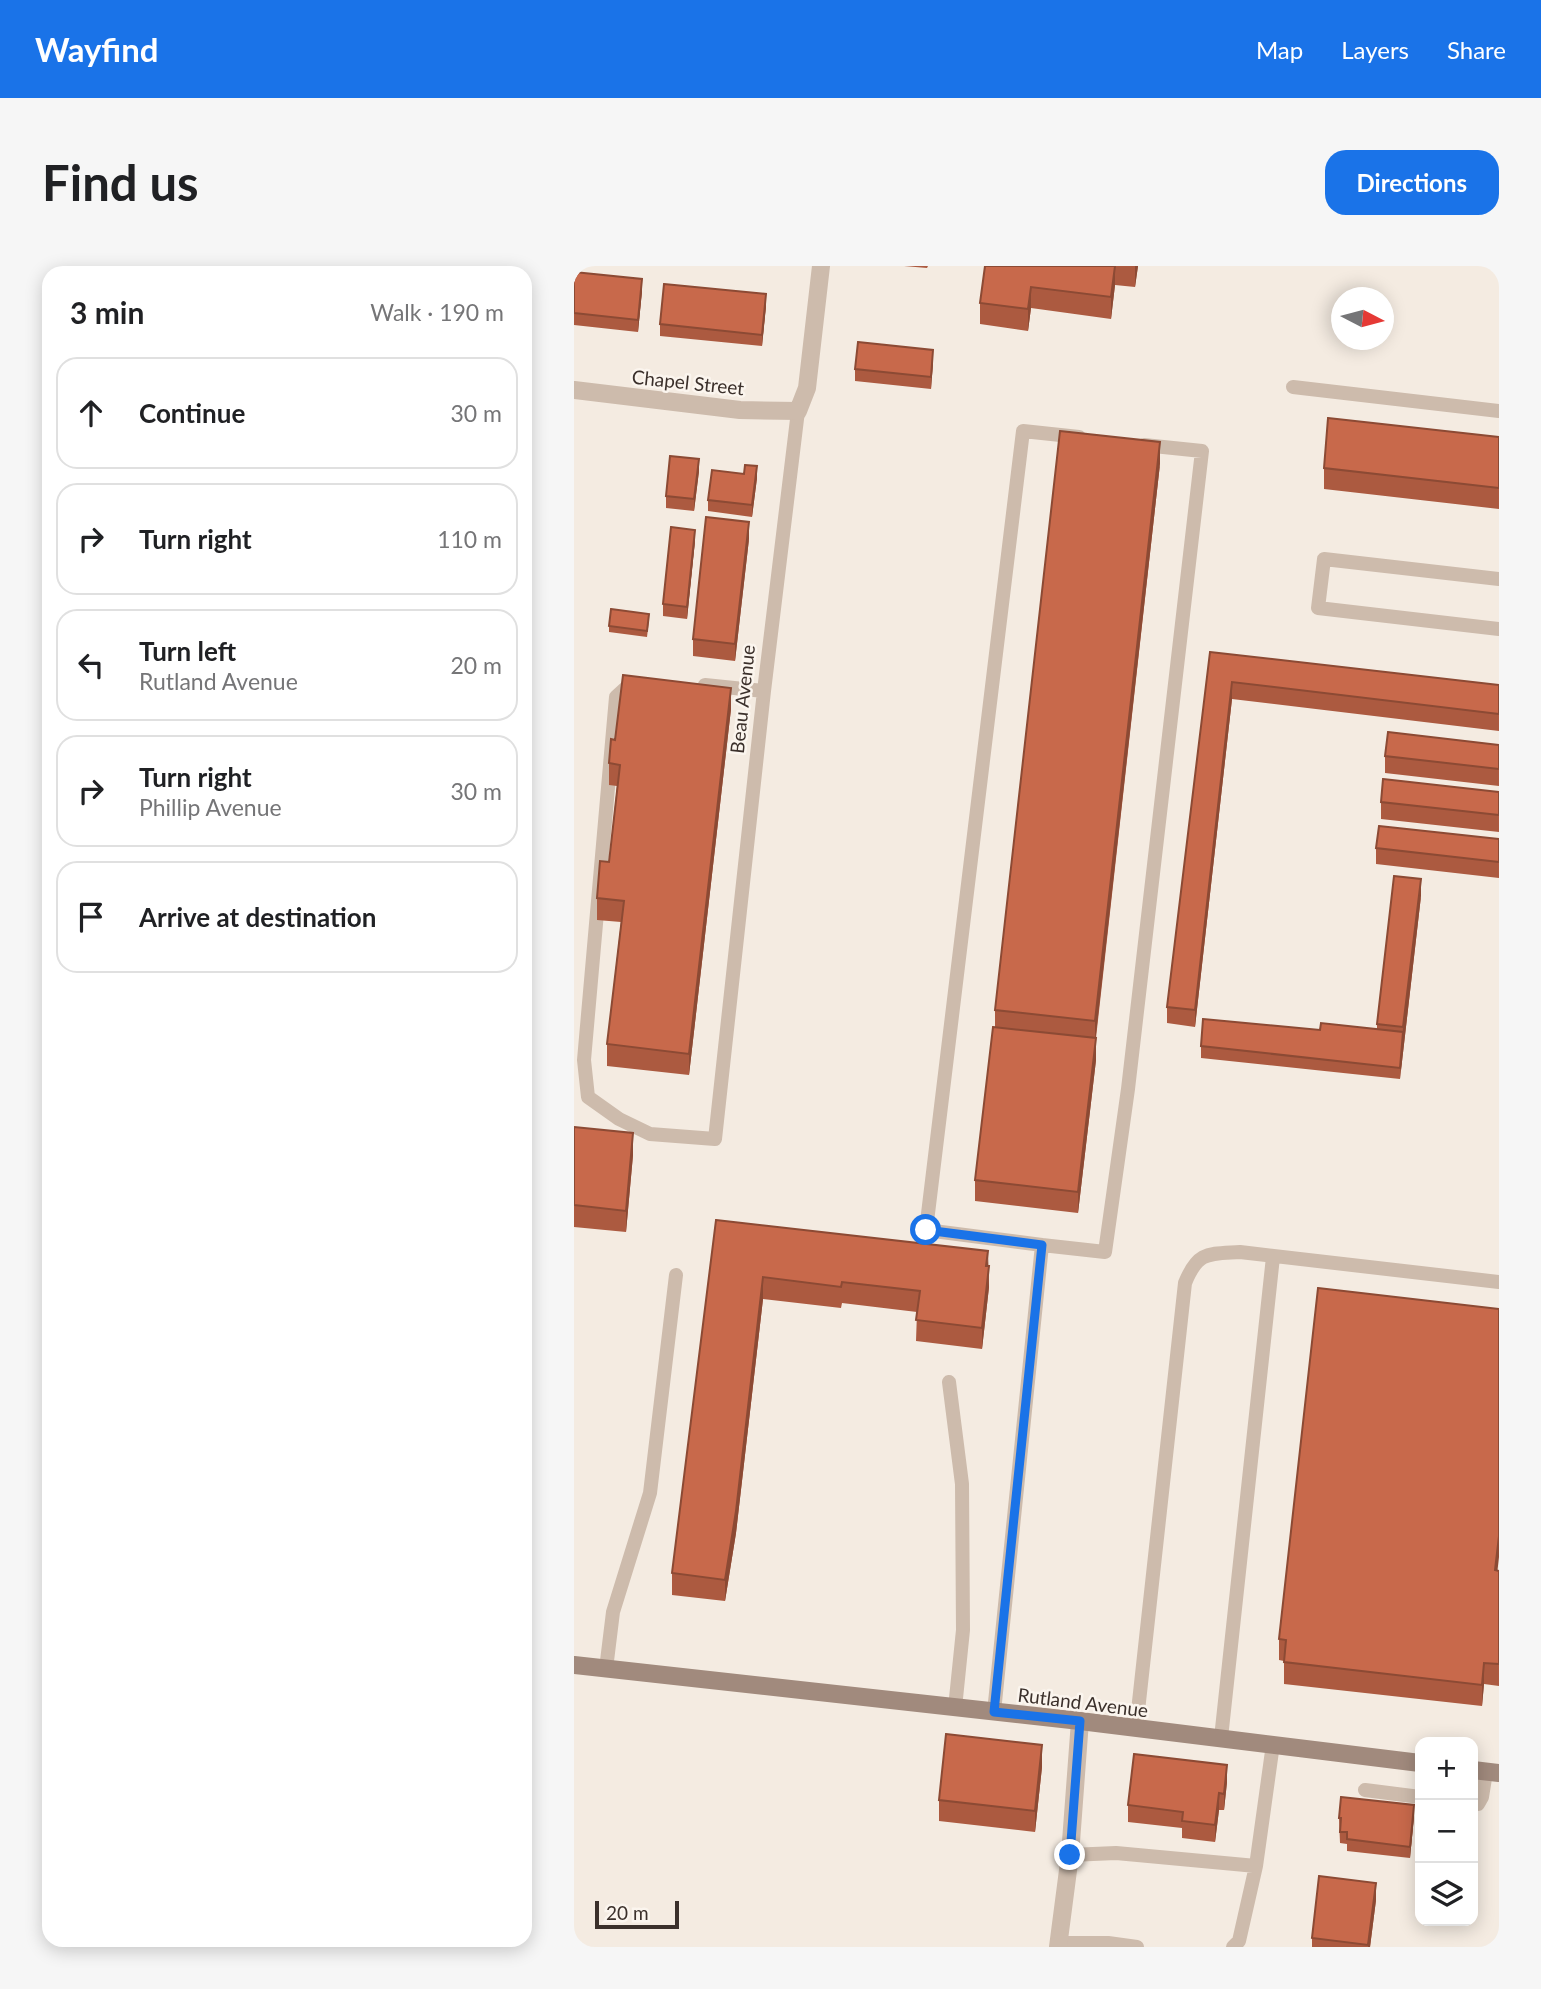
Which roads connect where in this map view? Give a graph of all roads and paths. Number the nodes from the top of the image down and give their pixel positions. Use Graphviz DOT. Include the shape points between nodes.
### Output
graph roads {
  1 [pos="821,266"];
  2 [pos="1293,387"];
  3 [pos="574,390"];
  4 [pos="798,411"];
  5 [pos="1499,411"];
  6 [pos="1092,439"];
  7 [pos="1133,443"];
  8 [pos="1499,579"];
  9 [pos="1499,629"];
  10 [pos="655,680"];
  11 [pos="696,684"];
  12 [pos="764,691"];
  13 [pos="1042,1245"];
  14 [pos="1273,1257"];
  15 [pos="676,1275"];
  16 [pos="1499,1282"];
  17 [pos="949,1382"];
  18 [pos="574,1665"];
  19 [pos="606,1669"];
  20 [pos="955,1708"];
  21 [pos="994,1712"];
  22 [pos="1080,1721"];
  23 [pos="1136,1729"];
  24 [pos="1221,1738"];
  25 [pos="1273,1744"];
  26 [pos="1415,1762"];
  27 [pos="1486,1772"];
  28 [pos="1365,1790"];
  29 [pos="1415,1796"];
  30 [pos="1478,1804"];
  31 [pos="1070,1855"];
  32 [pos="1256,1866"];
  33 [pos="1058,1945"];
  34 [pos="1137,1947"];
  35 [pos="1233,1947"];
  1 -- 4 [label="street, Beau Avenue" via="807,388"];
  2 -- 5 [label="lane"];
  3 -- 4 [label="street, Chapel Street" via="740,410"];
  4 -- 12 [label="lane, Beau Avenue"];
  6 -- 13 [label="lane" via="1023,431 926,1230"];
  7 -- 13 [label="lane" via="1202,451 1105,1252"];
  8 -- 9 [label="lane" via="1324,559 1318,608"];
  10 -- 12 [label="lane, Beau Avenue" via="628,686 616,696 584,1060 588,1097 650,1134 716,1139"];
  11 -- 12 [label="lane"];
  13 -- 21 [label="lane"];
  14 -- 16 [label="lane"];
  14 -- 23 [label="lane" via="1240,1252 1206,1254 1193,1264 1185,1283"];
  14 -- 24 [label="lane"];
  15 -- 19 [label="lane" via="650,1493 613,1612"];
  17 -- 20 [label="lane" via="962,1484 963,1630"];
  18 -- 19 [label="street, Rutland Avenue"];
  19 -- 20 [label="street, Rutland Avenue"];
  20 -- 21 [label="street, Rutland Avenue"];
  21 -- 22 [label="street, Rutland Avenue"];
  22 -- 23 [label="street, Rutland Avenue"];
  22 -- 31 [label="street"];
  23 -- 24 [label="street, Rutland Avenue"];
  24 -- 25 [label="street, Rutland Avenue"];
  25 -- 26 [label="street, Rutland Avenue"];
  25 -- 32 [label="lane"];
  27 -- 30 [label="lane"];
  28 -- 29 [label="lane"];
  31 -- 32 [label="lane" via="1116,1853"];
  31 -- 33 [label="street"];
  32 -- 35 [label="lane" via="1239,1941"];
  33 -- 34 [label="lane"];
}
